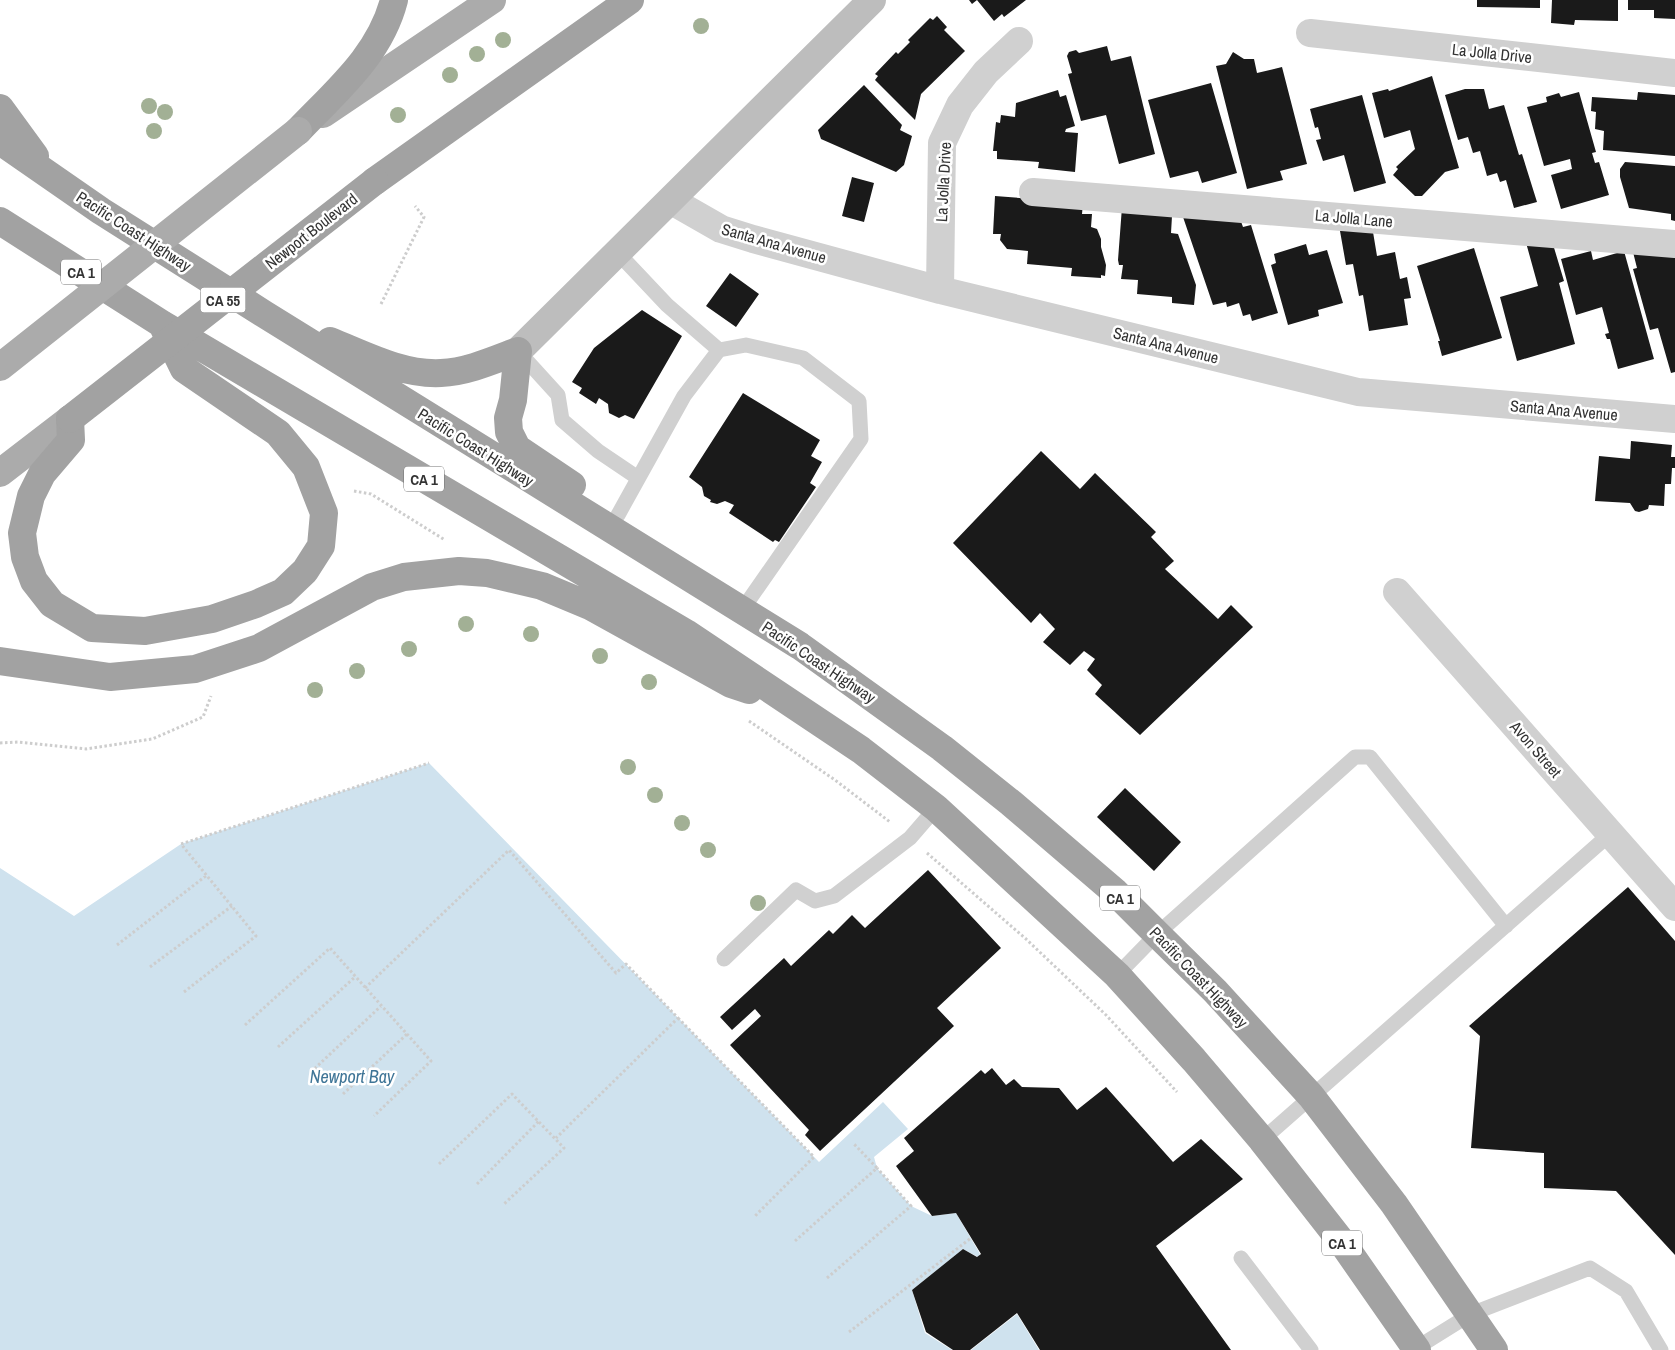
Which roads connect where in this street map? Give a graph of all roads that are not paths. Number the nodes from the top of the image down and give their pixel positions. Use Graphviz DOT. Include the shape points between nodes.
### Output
graph roads {
  1 [pos="394,0"];
  2 [pos="492,0"];
  3 [pos="630,0"];
  4 [pos="872,0"];
  5 [pos="1310,33"];
  6 [pos="1018,41"];
  7 [pos="1675,73"];
  8 [pos="0,108"];
  9 [pos="298,131"];
  10 [pos="0,140"];
  11 [pos="49,176"];
  12 [pos="1033,192"];
  13 [pos="672,201"];
  14 [pos="0,221"];
  15 [pos="1675,244"];
  16 [pos="618,253"];
  17 [pos="940,290"];
  18 [pos="264,314"];
  19 [pos="162,324"];
  20 [pos="719,350"];
  21 [pos="518,351"];
  22 [pos="0,367"];
  23 [pos="70,419"];
  24 [pos="1675,419"];
  25 [pos="0,473"];
  26 [pos="638,478"];
  27 [pos="618,515"];
  28 [pos="646,552"];
  29 [pos="1397,592"];
  30 [pos="742,610"];
  31 [pos="0,661"];
  32 [pos="800,708"];
  33 [pos="936,808"];
  34 [pos="1610,834"];
  35 [pos="1675,907"];
  36 [pos="1506,926"];
  37 [pos="1157,934"];
  38 [pos="724,959"];
  39 [pos="1117,975"];
  40 [pos="1311,1096"];
  41 [pos="1262,1140"];
  42 [pos="1241,1258"];
  43 [pos="1471,1314"];
  44 [pos="1416,1349"];
  45 [pos="1311,1350"];
  46 [pos="1494,1350"];
  47 [pos="1661,1350"];
  1 -- 9 [label="highway" via="388,21 368,58"];
  2 -- 9 [label="main road"];
  3 -- 23 [label="highway, Newport Boulevard / CA 55, bridge" via="375,182"];
  4 -- 13 [label="main road"];
  5 -- 7 [label="street, La Jolla Drive"];
  6 -- 17 [label="street, La Jolla Drive" via="986,72 960,105 942,143"];
  8 -- 11 [label="highway"];
  9 -- 22 [label="main road, bridge"];
  10 -- 11 [label="highway, Pacific Coast Highway / CA 1"];
  11 -- 18 [label="highway, Pacific Coast Highway / CA 1"];
  12 -- 15 [label="street, La Jolla Lane"];
  13 -- 16 [label="main road"];
  13 -- 17 [label="street, Santa Ana Avenue" via="722,229"];
  14 -- 19 [label="highway, CA 1"];
  16 -- 20 [label="lane" via="651,290"];
  16 -- 21 [label="main road"];
  17 -- 24 [label="street, Santa Ana Avenue" via="1358,392"];
  18 -- 21 [label="highway" via="396,367 429,373 474,366"];
  18 -- 28 [label="highway, Pacific Coast Highway / CA 1"];
  19 -- 23 [label="highway" via="184,369 278,433 306,467 324,513 321,546 305,571 283,592 256,604 212,619 145,631 92,628 52,604 34,581 25,557 22,533 31,496 42,474 71,440"];
  19 -- 32 [label="highway, CA 1" via="686,633"];
  20 -- 26 [label="lane" via="684,396"];
  20 -- 30 [label="lane" via="746,344 803,358 859,401 861,439"];
  21 -- 26 [label="lane" via="558,395 562,420 598,451"];
  21 -- 27 [label="highway" via="508,418 509,432 518,448"];
  23 -- 25 [label="main road, Newport Boulevard / CA 55"];
  26 -- 27 [label="lane"];
  27 -- 28 [label="highway"];
  28 -- 30 [label="highway, Pacific Coast Highway / CA 1"];
  29 -- 34 [label="street, Avon Street"];
  30 -- 37 [label="highway, Pacific Coast Highway / CA 1" via="800,646 942,748 1115,892"];
  31 -- 32 [label="highway" via="110,676 195,669 259,648 372,587 404,578 459,571 487,573 542,586 590,606 731,684"];
  32 -- 33 [label="highway, CA 1"];
  33 -- 38 [label="lane" via="910,838 834,896 815,901 796,890"];
  33 -- 39 [label="highway, CA 1"];
  34 -- 35 [label="street, Avon Street"];
  34 -- 36 [label="lane"];
  36 -- 37 [label="lane" via="1370,757 1355,757"];
  36 -- 40 [label="lane"];
  37 -- 39 [label="lane"];
  37 -- 40 [label="highway, Pacific Coast Highway / CA 1" via="1215,991"];
  39 -- 41 [label="highway, CA 1"];
  40 -- 41 [label="lane"];
  40 -- 43 [label="highway, Pacific Coast Highway / CA 1" via="1394,1204"];
  41 -- 44 [label="highway, CA 1" via="1341,1241"];
  42 -- 45 [label="lane"];
  43 -- 44 [label="lane"];
  43 -- 46 [label="highway, Pacific Coast Highway / CA 1"];
  43 -- 47 [label="lane" via="1590,1268 1626,1291"];
}
